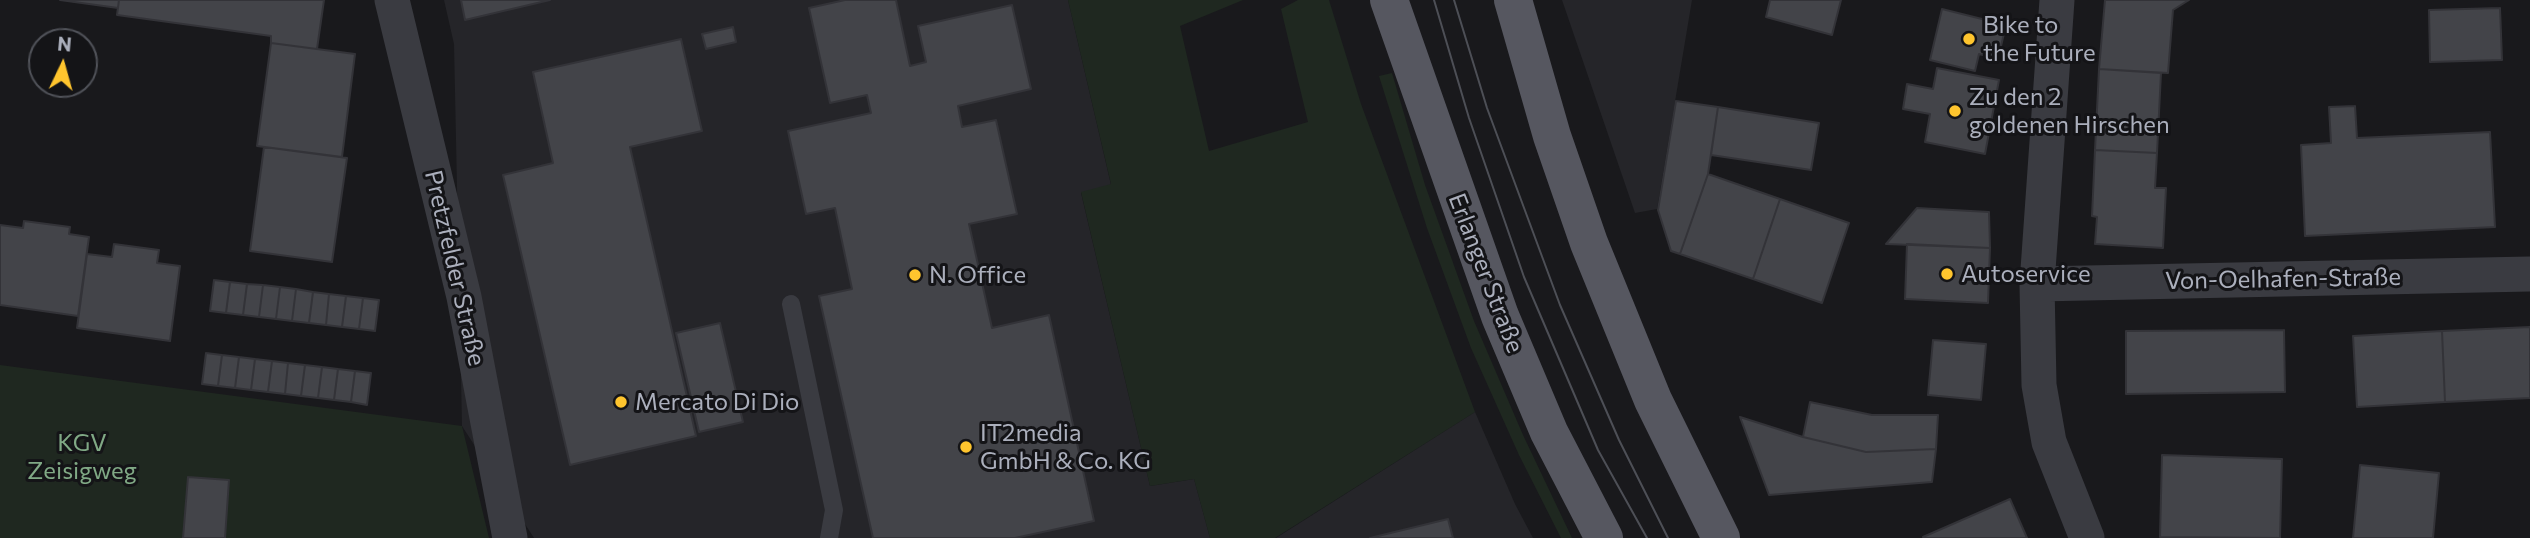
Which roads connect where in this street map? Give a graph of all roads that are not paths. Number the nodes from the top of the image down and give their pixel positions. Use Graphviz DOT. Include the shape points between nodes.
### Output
graph roads {
  1 [pos="392,0"];
  2 [pos="1389,0"];
  3 [pos="1513,0"];
  4 [pos="2057,0"];
  5 [pos="2530,274"];
  6 [pos="2037,284"];
  7 [pos="791,303"];
  8 [pos="510,538"];
  9 [pos="829,538"];
  10 [pos="1604,538"];
  11 [pos="1721,538"];
  12 [pos="2087,538"];
  1 -- 8 [label="street, Pretzfelder Straße" via="464,297"];
  2 -- 10 [label="main road, Erlanger Straße" via="1500,316 1549,432"];
  3 -- 11 [label="main road" via="1589,243 1653,400"];
  4 -- 6 [label="street"];
  5 -- 6 [label="street, Von-Oelhafen-Straße"];
  6 -- 12 [label="street" via="2039,385 2049,442"];
  7 -- 9 [label="lane" via="834,510"];
}
